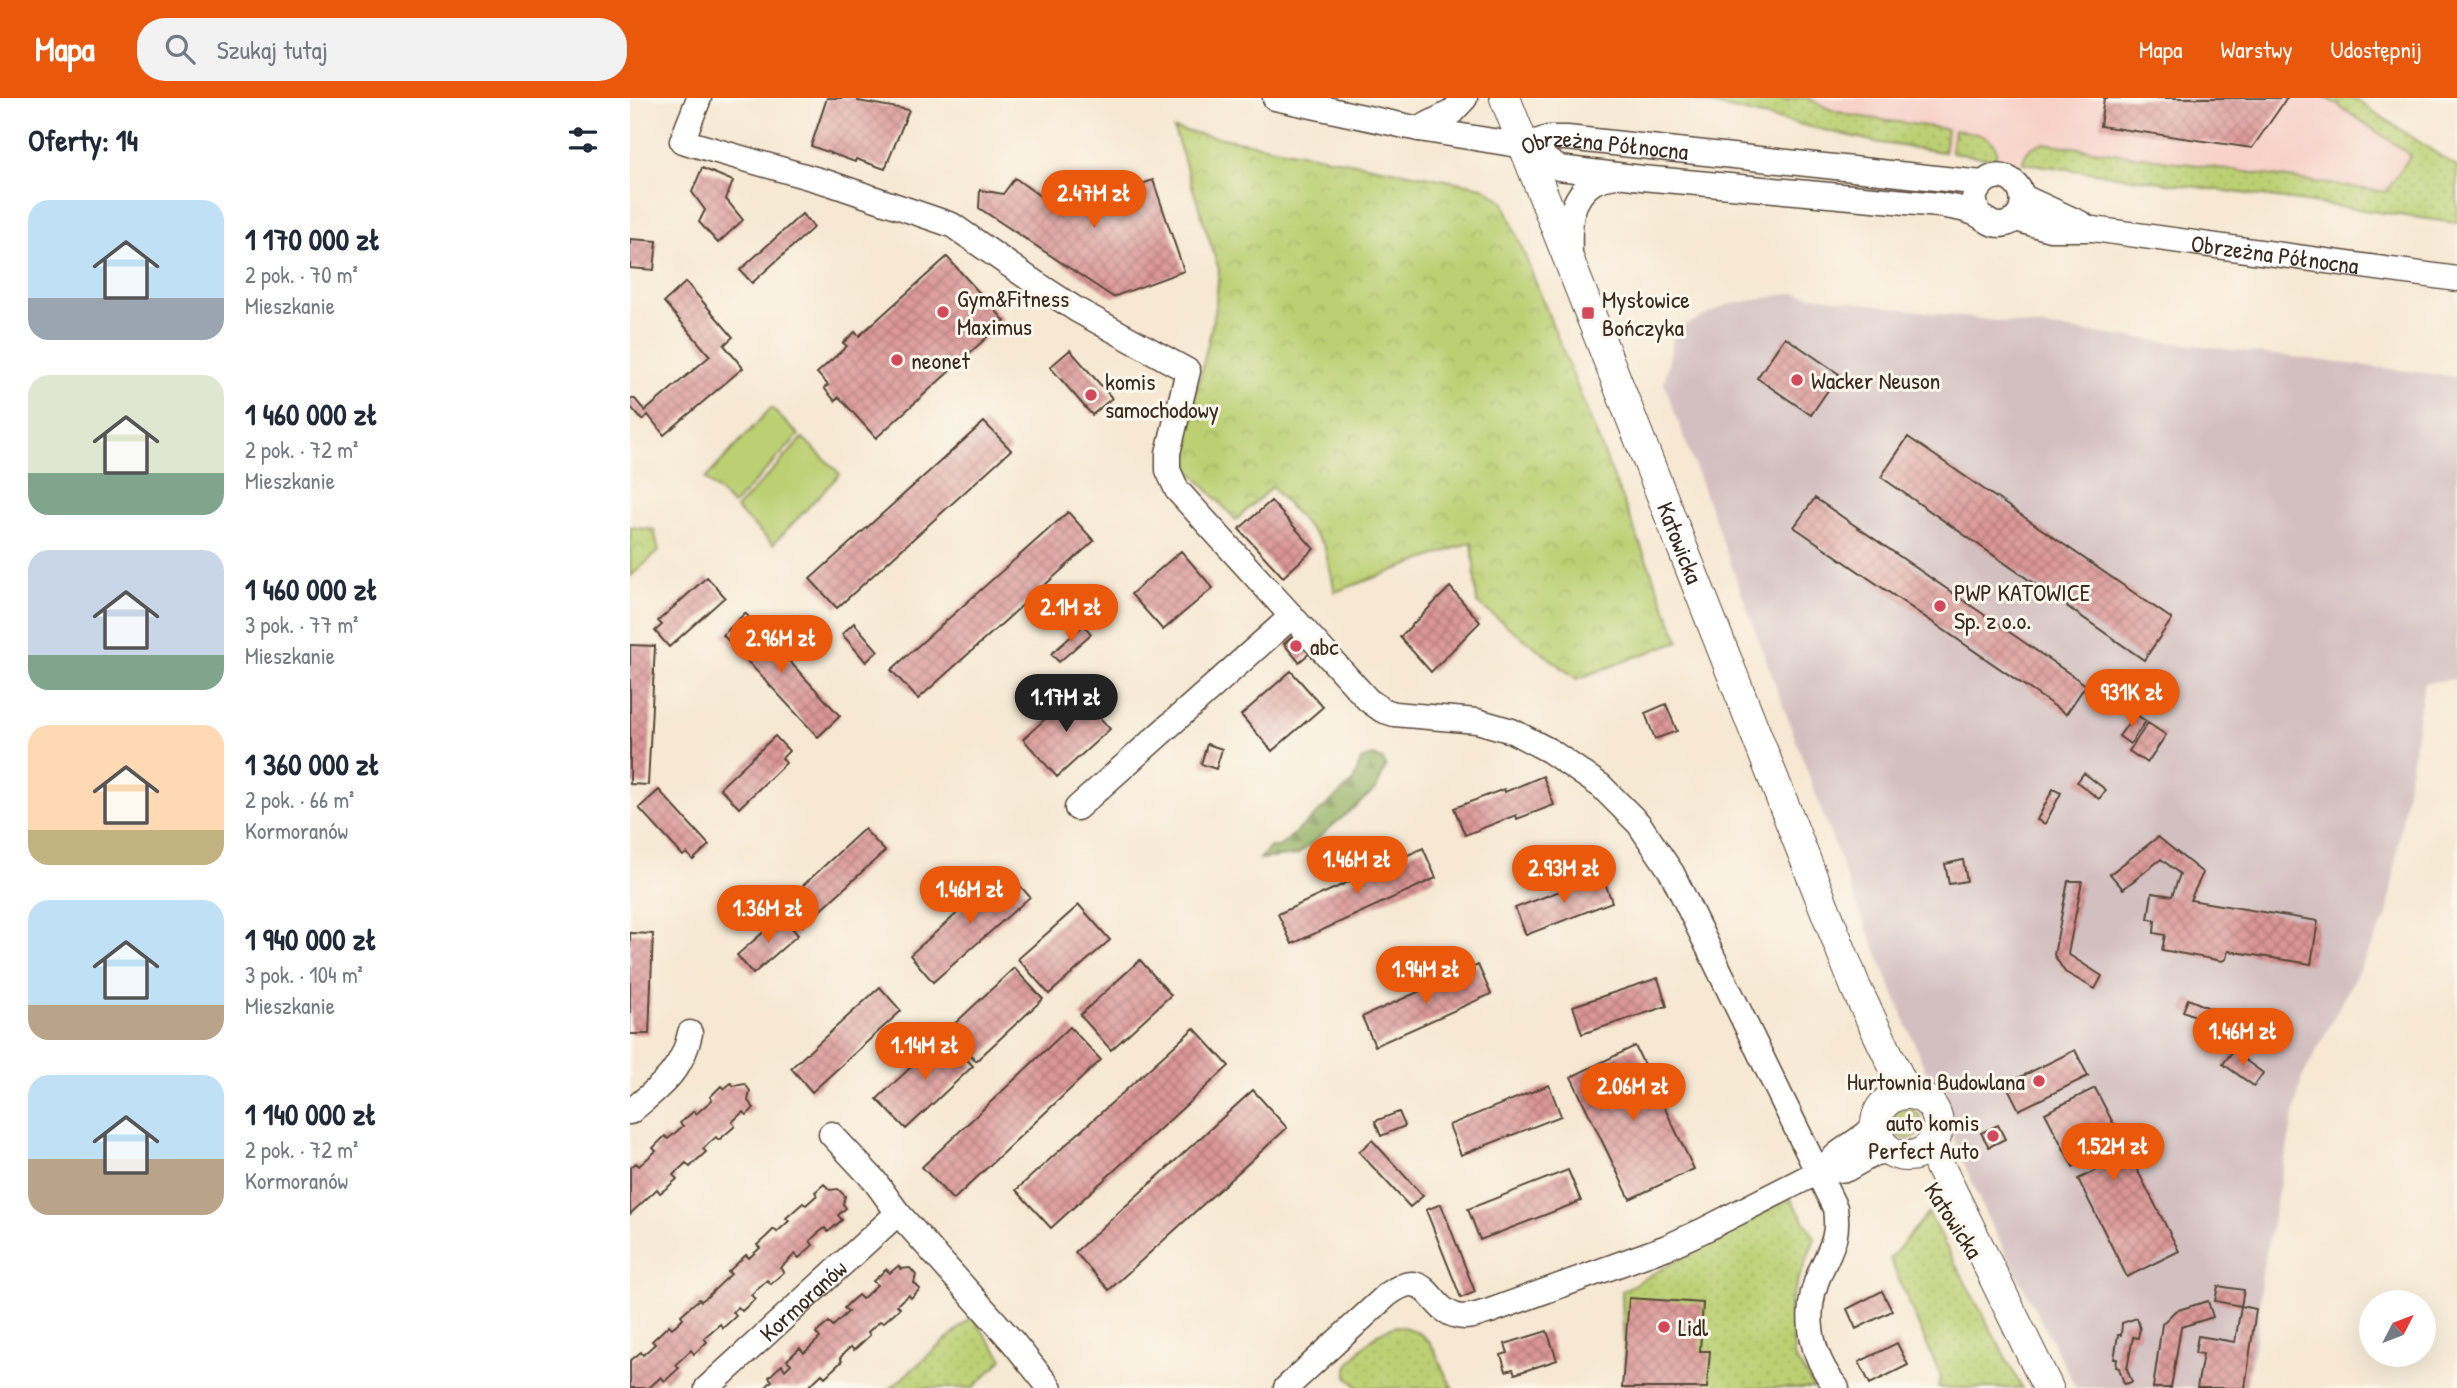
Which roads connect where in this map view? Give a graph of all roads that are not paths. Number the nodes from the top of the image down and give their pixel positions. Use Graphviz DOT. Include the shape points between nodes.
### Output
graph roads {
  1 [pos="699,98"];
  2 [pos="1275,98"];
  3 [pos="1465,98"];
  4 [pos="1505,98"];
  5 [pos="1419,129"];
  6 [pos="1524,146"];
  7 [pos="1616,175"];
  8 [pos="1982,183"];
  9 [pos="2020,208"];
  10 [pos="1978,215"];
  11 [pos="1570,266"];
  12 [pos="2457,279"];
  13 [pos="1293,616"];
  14 [pos="1077,808"];
  15 [pos="690,1033"];
  16 [pos="1889,1107"];
  17 [pos="630,1112"];
  18 [pos="831,1134"];
  19 [pos="1910,1150"];
  20 [pos="1818,1172"];
  21 [pos="898,1213"];
  22 [pos="707,1388"];
  23 [pos="1050,1388"];
  24 [pos="1286,1388"];
  25 [pos="1837,1388"];
  26 [pos="2048,1388"];
  1 -- 13 [label="street" via="682,141 829,183 952,225 1077,310 1188,371 1168,470 1177,490"];
  2 -- 5 [label="street"];
  3 -- 5 [label="street" via="1452,112"];
  4 -- 6 [label="main road, Katowicka"];
  5 -- 6 [label="street"];
  6 -- 7 [label="street, Obrzeżna Północna" via="1559,168"];
  6 -- 8 [label="street, Obrzeżna Północna" via="1567,138"];
  6 -- 11 [label="main road, Katowicka"];
  7 -- 10 [label="street, Obrzeżna Północna" via="1939,205"];
  7 -- 11 [label="street" via="1594,182 1577,199 1572,210"];
  8 -- 9 [label="street, Obrzeżna Północna" via="2000,176 2010,179 2019,186"];
  8 -- 10 [label="street" via="1974,198"];
  9 -- 10 [label="street, Obrzeżna Północna" via="2007,224 1997,226"];
  9 -- 12 [label="street, Obrzeżna Północna" via="2092,229"];
  11 -- 16 [label="main road, Katowicka" via="1856,988 1867,1049"];
  13 -- 14 [label="street"];
  13 -- 20 [label="street" via="1367,700 1382,710 1477,721 1512,731 1601,786 1639,824 1672,873"];
  15 -- 17 [label="street" via="687,1051 676,1070"];
  16 -- 19 [label="main road" via="1878,1138"];
  16 -- 19 [label="main road" via="1924,1100 1934,1111 1938,1128"];
  16 -- 20 [label="street" via="1866,1134"];
  18 -- 21 [label="street"];
  19 -- 20 [label="street" via="1875,1153 1847,1169"];
  19 -- 26 [label="main road, Katowicka" via="1996,1286"];
  20 -- 24 [label="street" via="1667,1247 1472,1316 1453,1315 1420,1285 1402,1285"];
  20 -- 25 [label="street" via="1835,1208 1838,1228 1809,1310 1824,1371"];
  21 -- 22 [label="street, Kormoranów"];
  21 -- 23 [label="street"];
}
